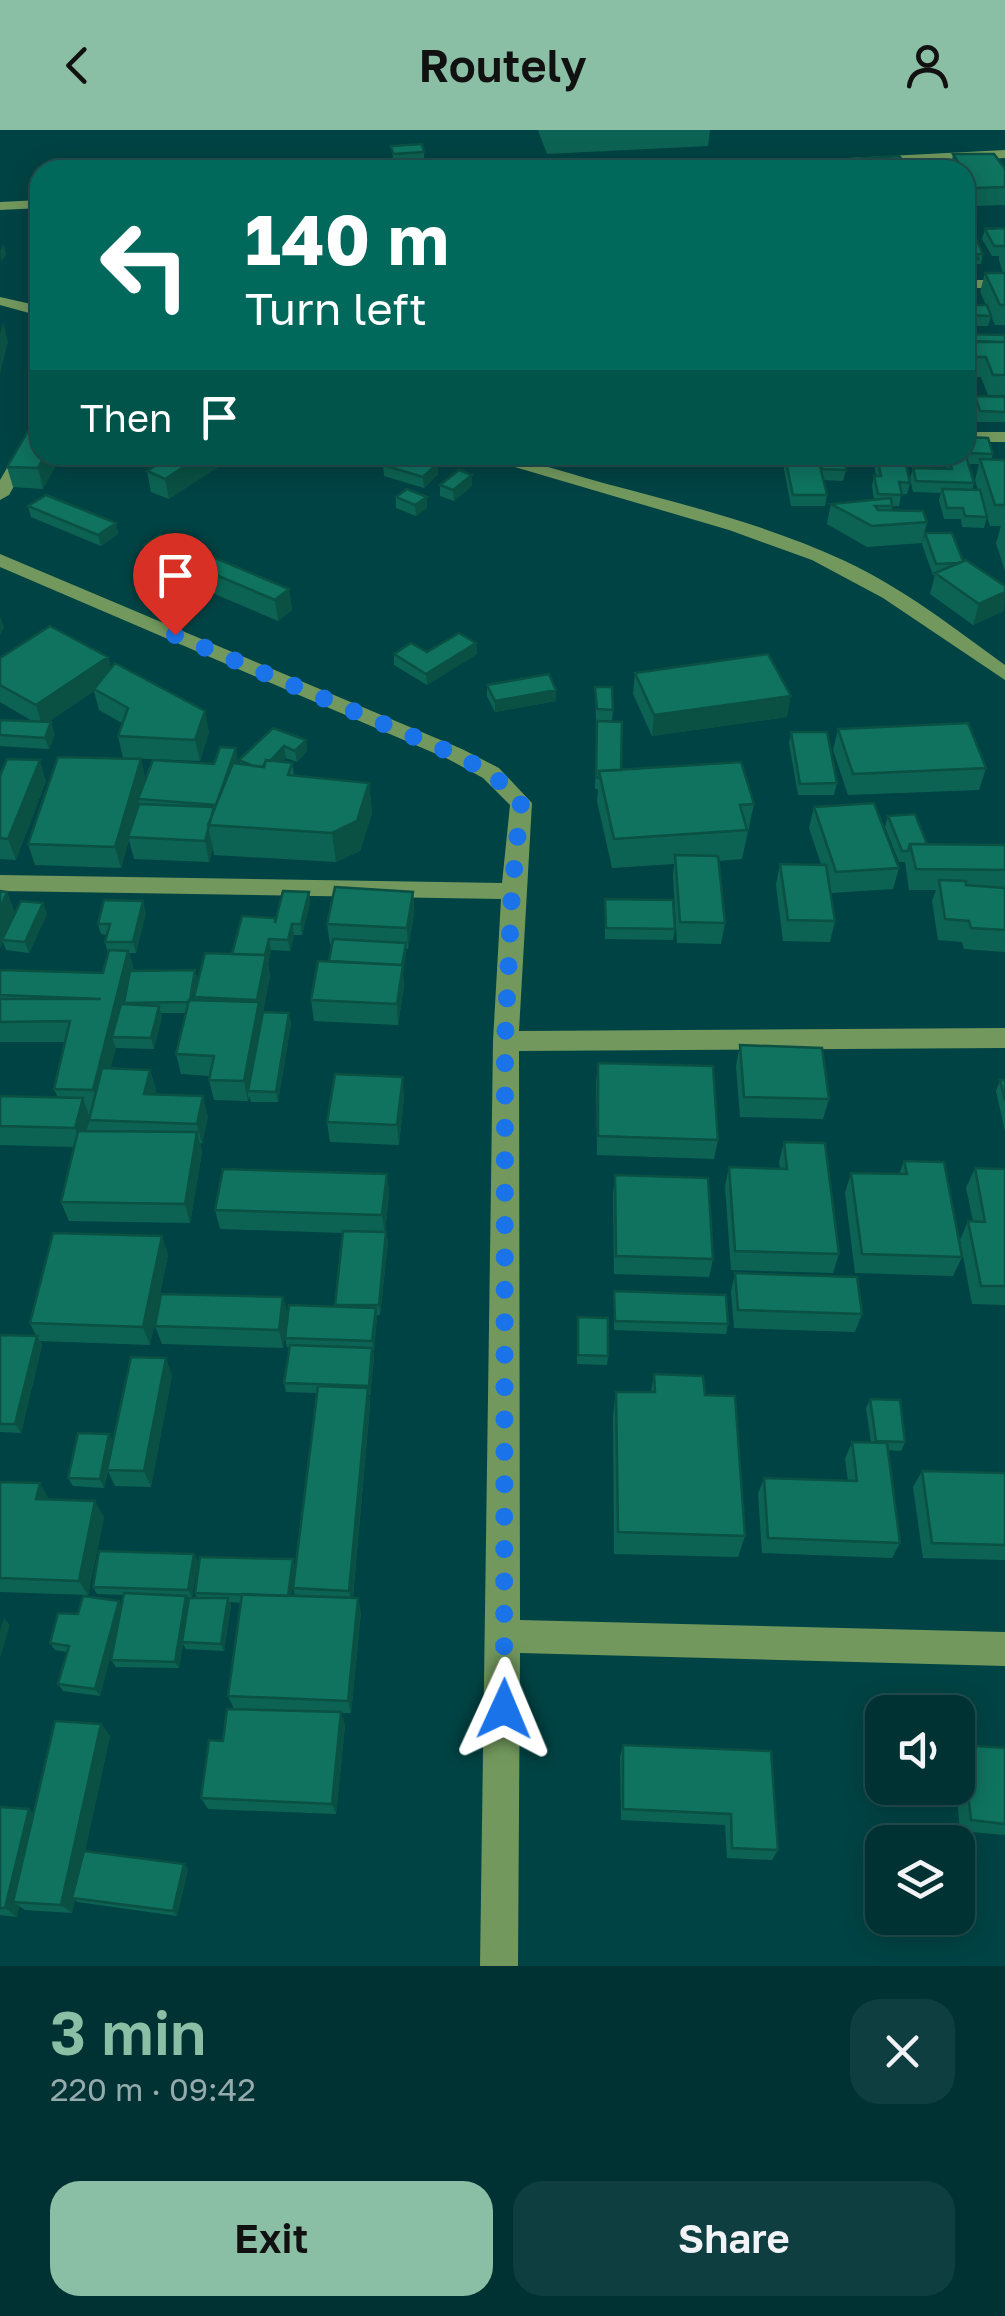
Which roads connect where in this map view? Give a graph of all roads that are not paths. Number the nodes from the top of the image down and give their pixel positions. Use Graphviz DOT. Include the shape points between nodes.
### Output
graph roads {
  1 [pos="1005,154"];
  2 [pos="887,160"];
  3 [pos="30,204"];
  4 [pos="0,206"];
  5 [pos="975,284"];
  6 [pos="1005,284"];
  7 [pos="0,300"];
  8 [pos="30,307"];
  9 [pos="975,437"];
  10 [pos="1005,437"];
  11 [pos="30,443"];
  12 [pos="515,465"];
  13 [pos="557,465"];
  14 [pos="545,474"];
  15 [pos="0,496"];
  16 [pos="0,560"];
  17 [pos="1005,674"];
  18 [pos="0,883"];
  19 [pos="512,890"];
  20 [pos="1005,1038"];
  21 [pos="505,1041"];
  22 [pos="504,1636"];
  23 [pos="1005,1649"];
  24 [pos="500,1966"];
  1 -- 2 [label="street"];
  3 -- 4 [label="street"];
  5 -- 6 [label="street"];
  7 -- 8 [label="street"];
  9 -- 10 [label="street"];
  11 -- 15 [label="street"];
  12 -- 14 [label="street"];
  13 -- 14 [label="street"];
  14 -- 17 [label="street" via="822,557"];
  16 -- 19 [label="street" via="491,773 521,803"];
  18 -- 19 [label="street"];
  19 -- 21 [label="street"];
  20 -- 21 [label="street"];
  21 -- 22 [label="street"];
  22 -- 23 [label="street"];
  22 -- 24 [label="street"];
}
